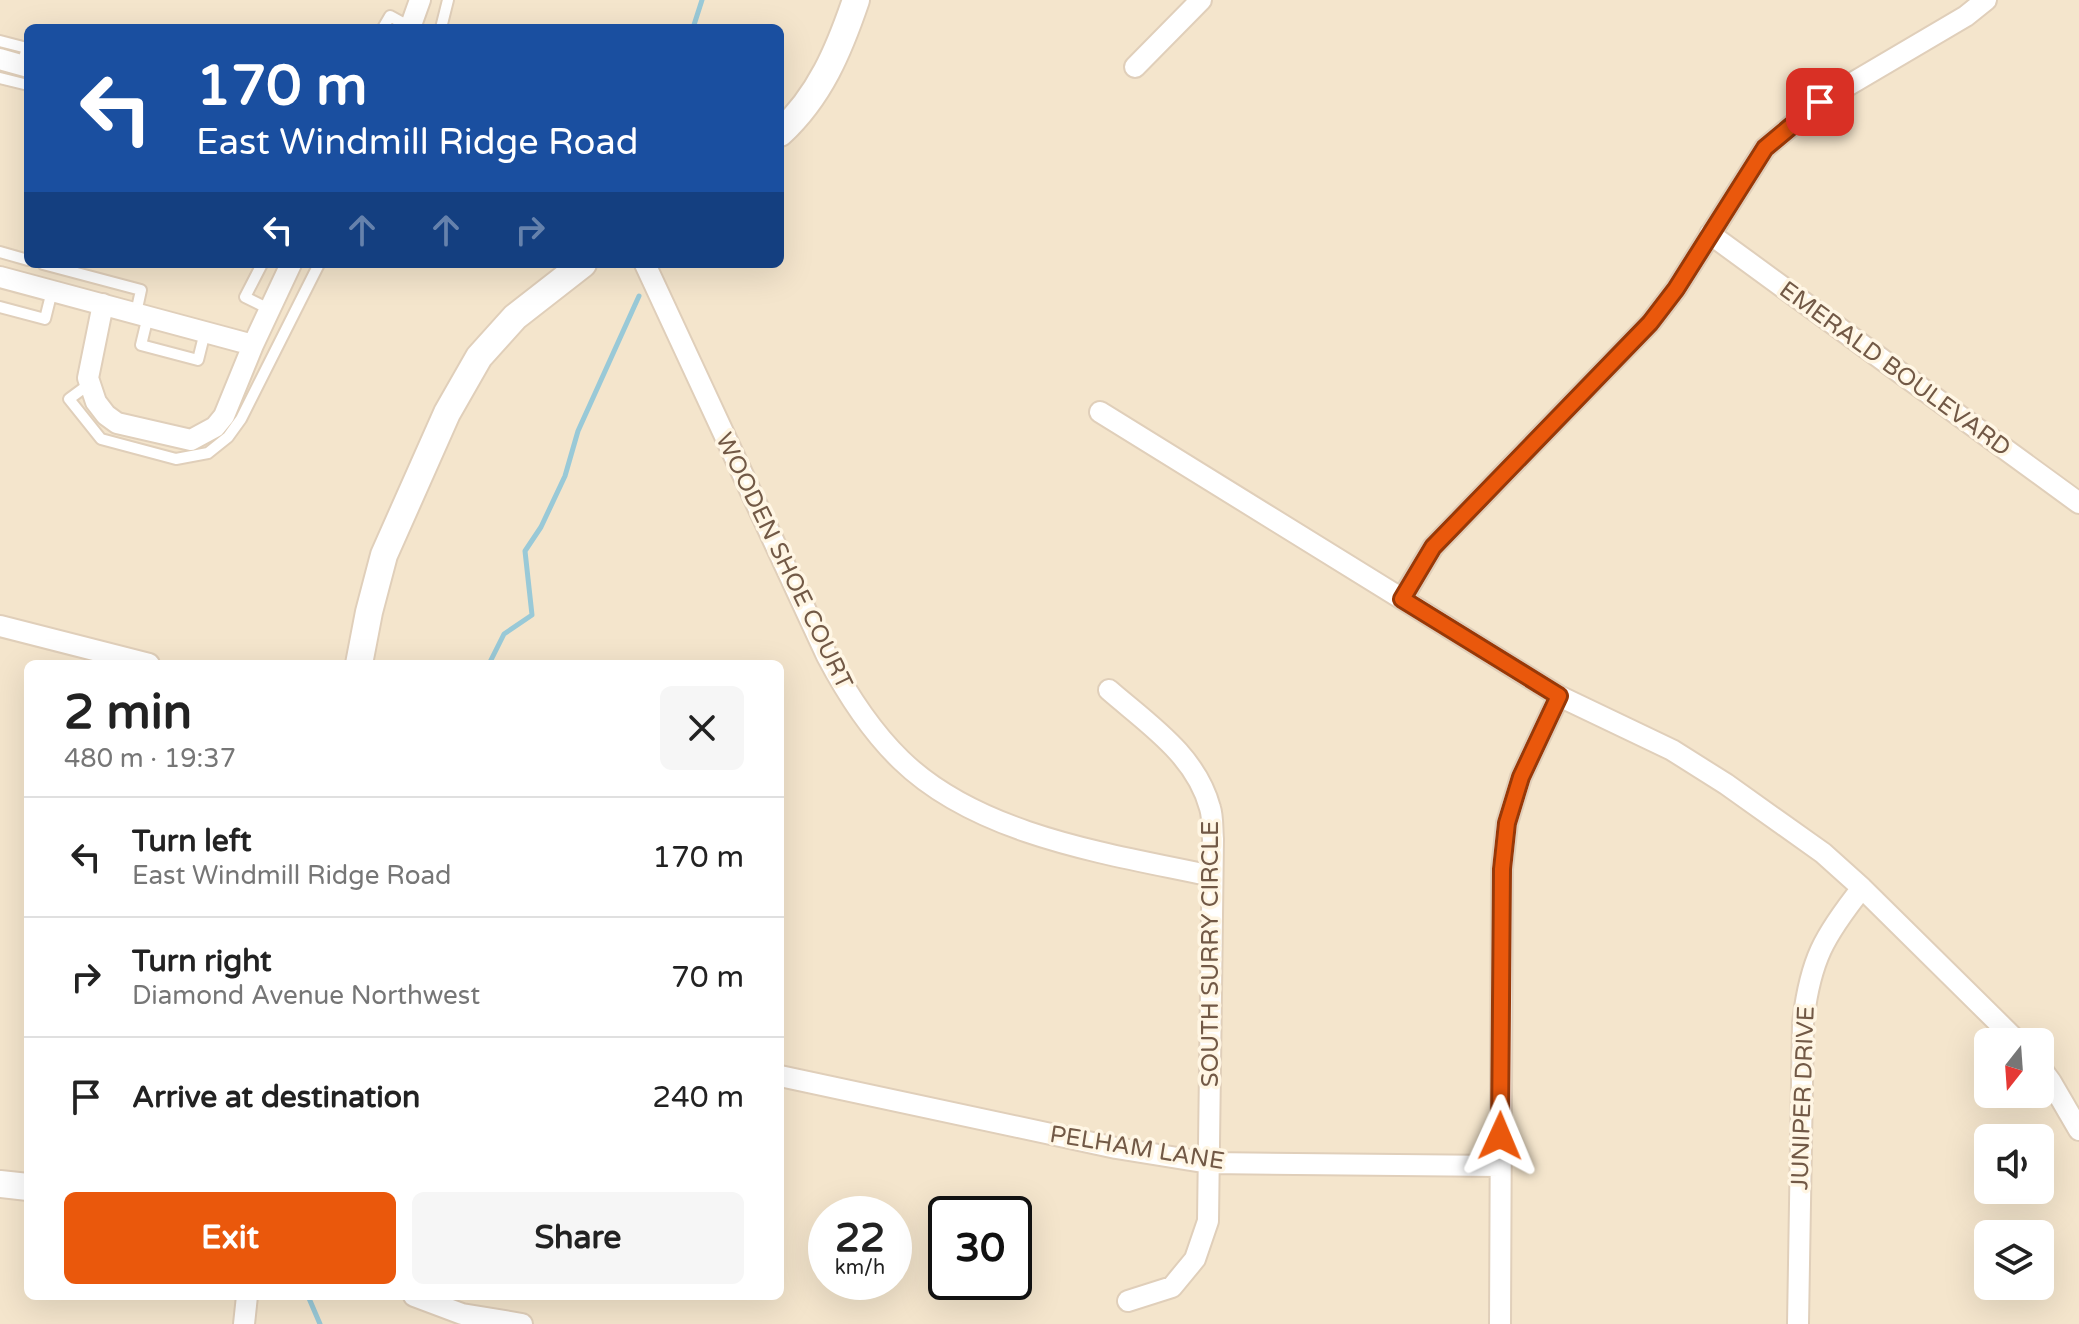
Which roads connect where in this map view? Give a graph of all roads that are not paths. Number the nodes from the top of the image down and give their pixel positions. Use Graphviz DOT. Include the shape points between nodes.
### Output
graph roads {
  1 [pos="420,0"];
  2 [pos="448,0"];
  3 [pos="856,0"];
  4 [pos="1201,0"];
  5 [pos="1986,0"];
  6 [pos="385,24"];
  7 [pos="403,24"];
  8 [pos="411,24"];
  9 [pos="442,24"];
  10 [pos="0,41"];
  11 [pos="24,47"];
  12 [pos="0,59"];
  13 [pos="1135,67"];
  14 [pos="24,71"];
  15 [pos="24,72"];
  16 [pos="0,78"];
  17 [pos="784,129"];
  18 [pos="1710,234"];
  19 [pos="0,252"];
  20 [pos="24,259"];
  21 [pos="58,268"];
  22 [pos="260,268"];
  23 [pos="289,268"];
  24 [pos="317,268"];
  25 [pos="578,268"];
  26 [pos="647,268"];
  27 [pos="0,277"];
  28 [pos="52,291"];
  29 [pos="103,304"];
  30 [pos="0,307"];
  31 [pos="269,309"];
  32 [pos="142,315"];
  33 [pos="205,332"];
  34 [pos="253,345"];
  35 [pos="88,385"];
  36 [pos="1100,412"];
  37 [pos="113,420"];
  38 [pos="231,420"];
  39 [pos="101,439"];
  40 [pos="183,449"];
  41 [pos="2079,503"];
  42 [pos="1402,599"];
  43 [pos="0,626"];
  44 [pos="133,660"];
  45 [pos="360,660"];
  46 [pos="1109,690"];
  47 [pos="1559,696"];
  48 [pos="1212,876"];
  49 [pos="1862,888"];
  50 [pos="2004,1028"];
  51 [pos="784,1077"];
  52 [pos="2054,1086"];
  53 [pos="2079,1130"];
  54 [pos="1209,1163"];
  55 [pos="1500,1166"];
  56 [pos="0,1184"];
  57 [pos="24,1187"];
  58 [pos="247,1300"];
  59 [pos="425,1300"];
  60 [pos="1128,1301"];
  61 [pos="244,1324"];
  62 [pos="522,1324"];
  63 [pos="1500,1324"];
  64 [pos="1798,1324"];
  1 -- 8 [label="street"];
  2 -- 9 [label="lane"];
  3 -- 17 [label="street" via="822,84"];
  4 -- 13 [label="street"];
  5 -- 18 [label="street" via="1820,102 1765,148"];
  6 -- 7 [label="lane" via="390,16"];
  10 -- 11 [label="lane"];
  12 -- 14 [label="street"];
  15 -- 16 [label="lane"];
  18 -- 41 [label="street, EMERALD BOULEVARD"];
  18 -- 42 [label="street" via="1650,323 1433,547"];
  19 -- 20 [label="lane"];
  21 -- 32 [label="lane" via="141,290"];
  22 -- 31 [label="lane" via="245,297"];
  23 -- 31 [label="street"];
  24 -- 38 [label="lane"];
  25 -- 45 [label="street" via="506,327 479,357 447,413 384,555"];
  26 -- 48 [label="street, WOODEN SHOE COURT" via="827,656 871,726 902,761 940,791 988,816 1100,852"];
  27 -- 28 [label="street"];
  28 -- 29 [label="street"];
  28 -- 30 [label="lane" via="45,319"];
  29 -- 32 [label="street"];
  29 -- 35 [label="street"];
  31 -- 34 [label="street"];
  32 -- 33 [label="street"];
  32 -- 33 [label="lane" via="141,345 198,360"];
  33 -- 34 [label="street"];
  34 -- 38 [label="street"];
  35 -- 37 [label="street"];
  35 -- 39 [label="lane" via="69,399"];
  36 -- 42 [label="street"];
  37 -- 39 [label="lane"];
  37 -- 40 [label="street"];
  38 -- 40 [label="street"];
  39 -- 40 [label="lane" via="168,458"];
  42 -- 47 [label="street"];
  43 -- 44 [label="street"];
  46 -- 48 [label="street, SOUTH SURRY CIRCLE" via="1175,747 1199,778 1211,810"];
  47 -- 49 [label="street" via="1672,750 1726,784 1823,853"];
  47 -- 55 [label="street" via="1521,777 1507,823 1502,869"];
  48 -- 54 [label="street, SOUTH SURRY CIRCLE"];
  49 -- 50 [label="street"];
  49 -- 64 [label="street, JUNIPER DRIVE" via="1819,951 1805,1001"];
  51 -- 54 [label="street, PELHAM LANE" via="1100,1145"];
  52 -- 53 [label="street"];
  54 -- 55 [label="street, PELHAM LANE"];
  54 -- 60 [label="street, SOUTH SURRY CIRCLE" via="1208,1221 1195,1259 1172,1287"];
  55 -- 63 [label="street"];
  56 -- 57 [label="street"];
  58 -- 61 [label="street"];
  59 -- 62 [label="street" via="462,1314"];
}
